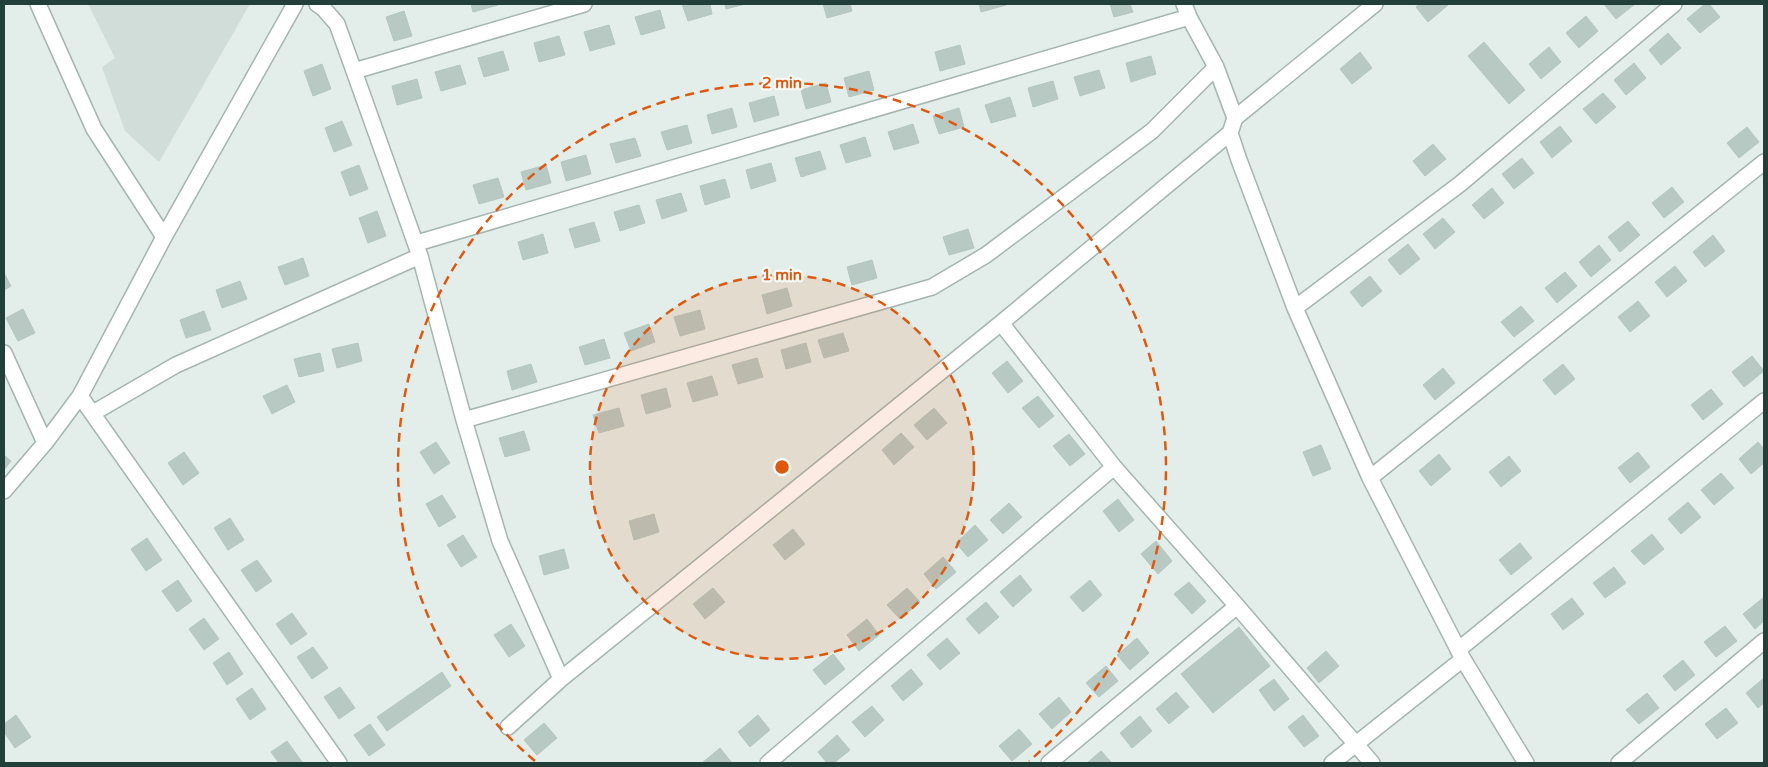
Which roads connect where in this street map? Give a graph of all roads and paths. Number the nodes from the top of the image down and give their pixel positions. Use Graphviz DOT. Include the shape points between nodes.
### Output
graph roads {
  1 [pos="38,4"];
  2 [pos="296,4"];
  3 [pos="317,4"];
  4 [pos="584,4"];
  5 [pos="1375,4"];
  6 [pos="1674,4"];
  7 [pos="1186,10"];
  8 [pos="1216,68"];
  9 [pos="354,71"];
  10 [pos="1235,118"];
  11 [pos="1230,133"];
  12 [pos="1764,162"];
  13 [pos="164,237"];
  14 [pos="418,250"];
  15 [pos="1294,308"];
  16 [pos="1000,323"];
  17 [pos="4,353"];
  18 [pos="80,396"];
  19 [pos="1764,401"];
  20 [pos="93,413"];
  21 [pos="464,420"];
  22 [pos="45,442"];
  23 [pos="1114,467"];
  24 [pos="1370,478"];
  25 [pos="4,491"];
  26 [pos="1237,606"];
  27 [pos="1764,641"];
  28 [pos="1461,655"];
  29 [pos="562,679"];
  30 [pos="508,727"];
  31 [pos="1355,744"];
  32 [pos="339,763"];
  33 [pos="768,763"];
  34 [pos="1049,763"];
  35 [pos="1332,763"];
  36 [pos="1372,763"];
  37 [pos="1526,763"];
  38 [pos="1619,763"];
  1 -- 13 [label="street" via="94,129"];
  2 -- 13 [label="street"];
  3 -- 9 [label="street" via="337,24"];
  4 -- 9 [label="street"];
  5 -- 10 [label="street"];
  6 -- 15 [label="street" via="1460,184"];
  7 -- 8 [label="street"];
  7 -- 14 [label="street"];
  8 -- 10 [label="street"];
  8 -- 21 [label="street" via="1152,131 986,255 932,287"];
  9 -- 14 [label="street"];
  10 -- 11 [label="street"];
  11 -- 15 [label="street"];
  11 -- 16 [label="street"];
  12 -- 24 [label="street"];
  13 -- 18 [label="street"];
  14 -- 20 [label="street" via="176,365"];
  14 -- 21 [label="street"];
  15 -- 24 [label="street"];
  16 -- 23 [label="street"];
  16 -- 29 [label="street"];
  17 -- 22 [label="street"];
  18 -- 20 [label="street"];
  18 -- 22 [label="street"];
  19 -- 28 [label="street"];
  20 -- 32 [label="street"];
  21 -- 29 [label="street" via="500,541"];
  22 -- 25 [label="street"];
  23 -- 26 [label="street"];
  23 -- 33 [label="street"];
  24 -- 28 [label="street"];
  26 -- 31 [label="street"];
  26 -- 34 [label="street"];
  27 -- 38 [label="street"];
  28 -- 31 [label="street"];
  28 -- 37 [label="street"];
  29 -- 30 [label="street"];
  31 -- 35 [label="street"];
  31 -- 36 [label="street"];
}
